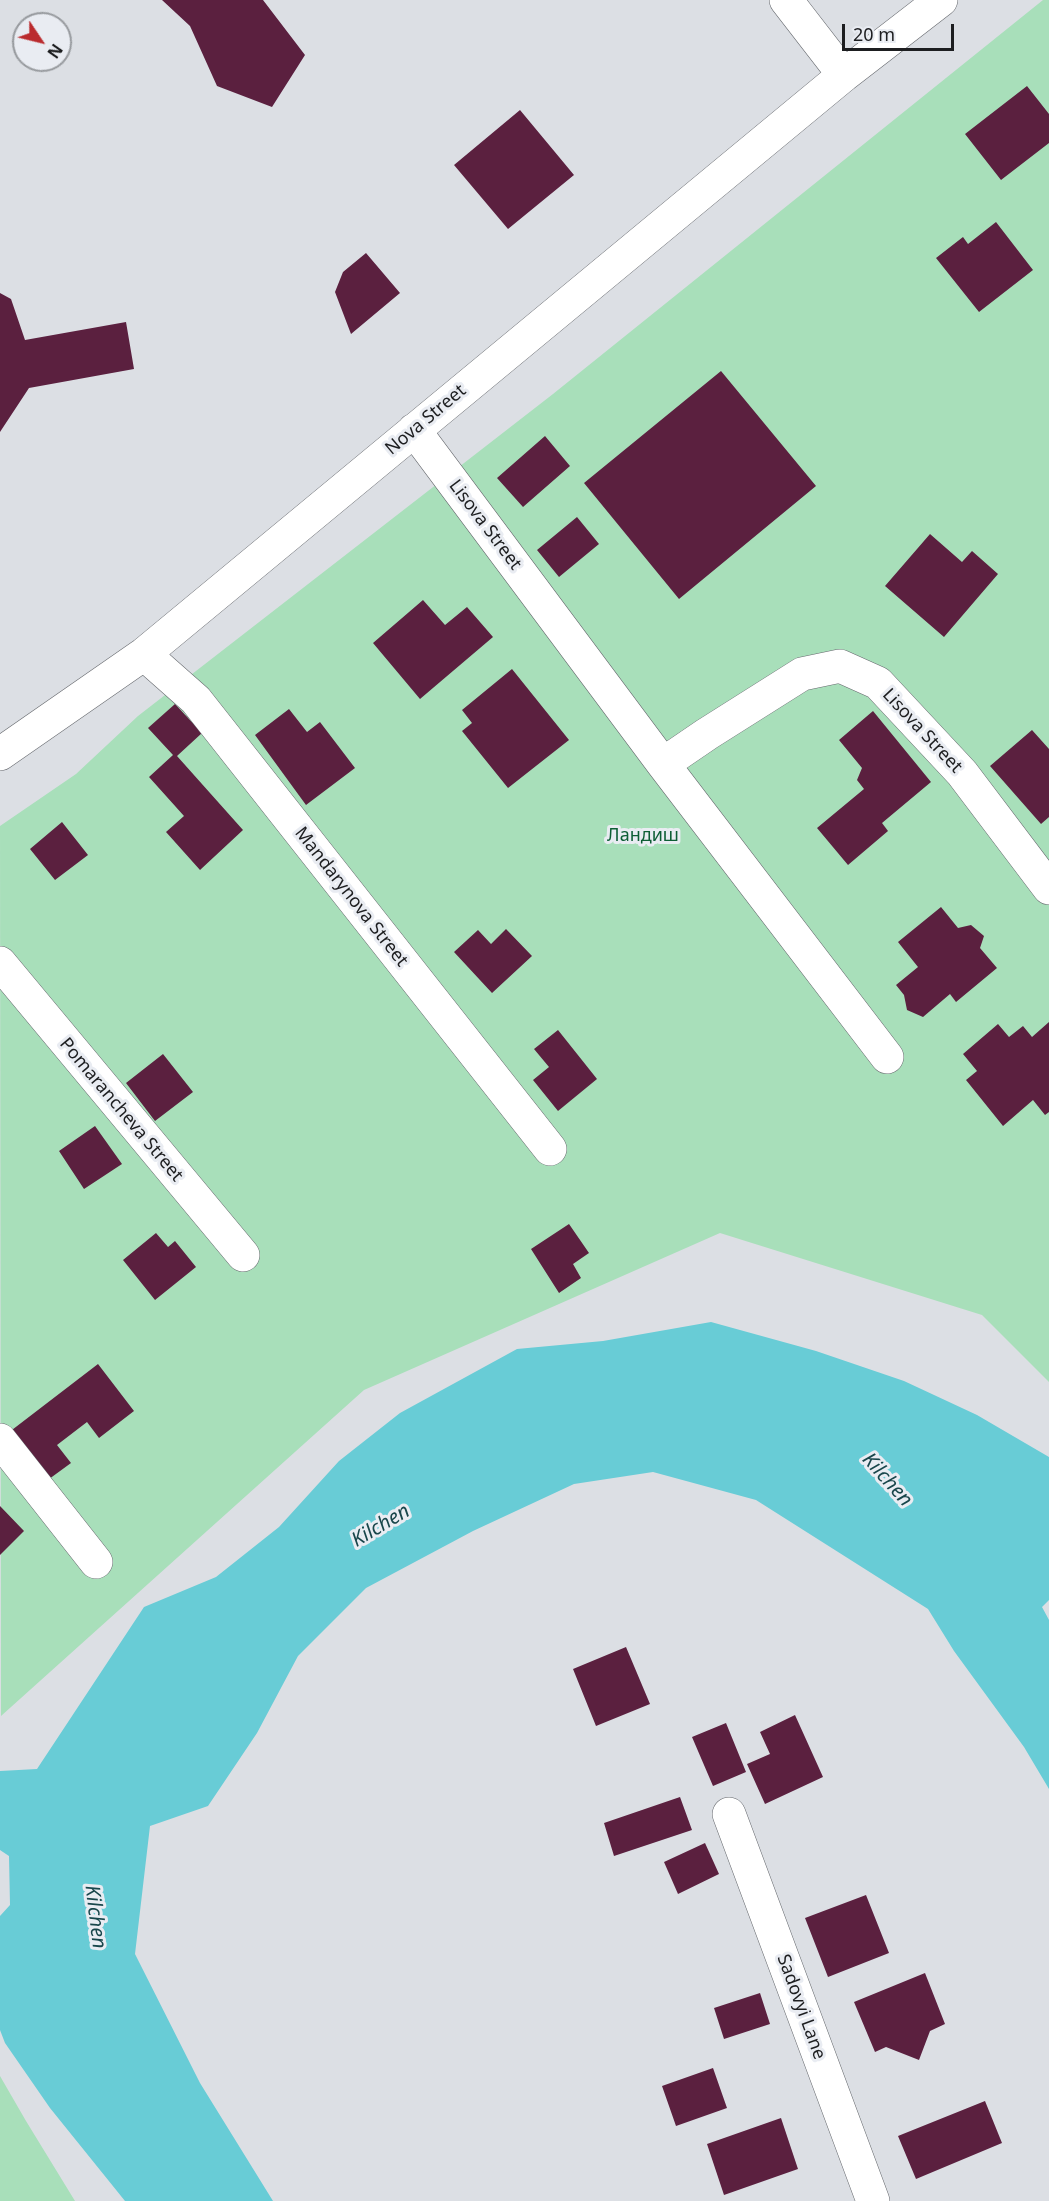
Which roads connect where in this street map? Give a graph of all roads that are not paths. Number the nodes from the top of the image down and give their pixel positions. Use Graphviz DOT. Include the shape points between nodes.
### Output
graph roads {
  1 [pos="786,0"];
  2 [pos="941,0"];
  3 [pos="844,75"];
  4 [pos="414,430"];
  5 [pos="144,654"];
  6 [pos="0,754"];
  7 [pos="663,764"];
  8 [pos="1049,888"];
  9 [pos="0,963"];
  10 [pos="887,1057"];
  11 [pos="550,1149"];
  12 [pos="243,1256"];
  13 [pos="0,1440"];
  14 [pos="96,1562"];
  15 [pos="729,1814"];
  16 [pos="873,2201"];
  1 -- 3 [label="street"];
  2 -- 3 [label="street, Nova Street"];
  3 -- 4 [label="street, Nova Street"];
  4 -- 5 [label="street, Nova Street"];
  4 -- 7 [label="street, Lisova Street"];
  5 -- 6 [label="street, Nova Street"];
  5 -- 11 [label="street, Mandarynova Street" via="196,700"];
  7 -- 8 [label="street, Lisova Street" via="802,674 840,666 878,683 962,772"];
  7 -- 10 [label="street, Lisova Street"];
  9 -- 12 [label="street, Pomarancheva Street"];
  13 -- 14 [label="street"];
  15 -- 16 [label="street, Sadovyi Lane"];
}
